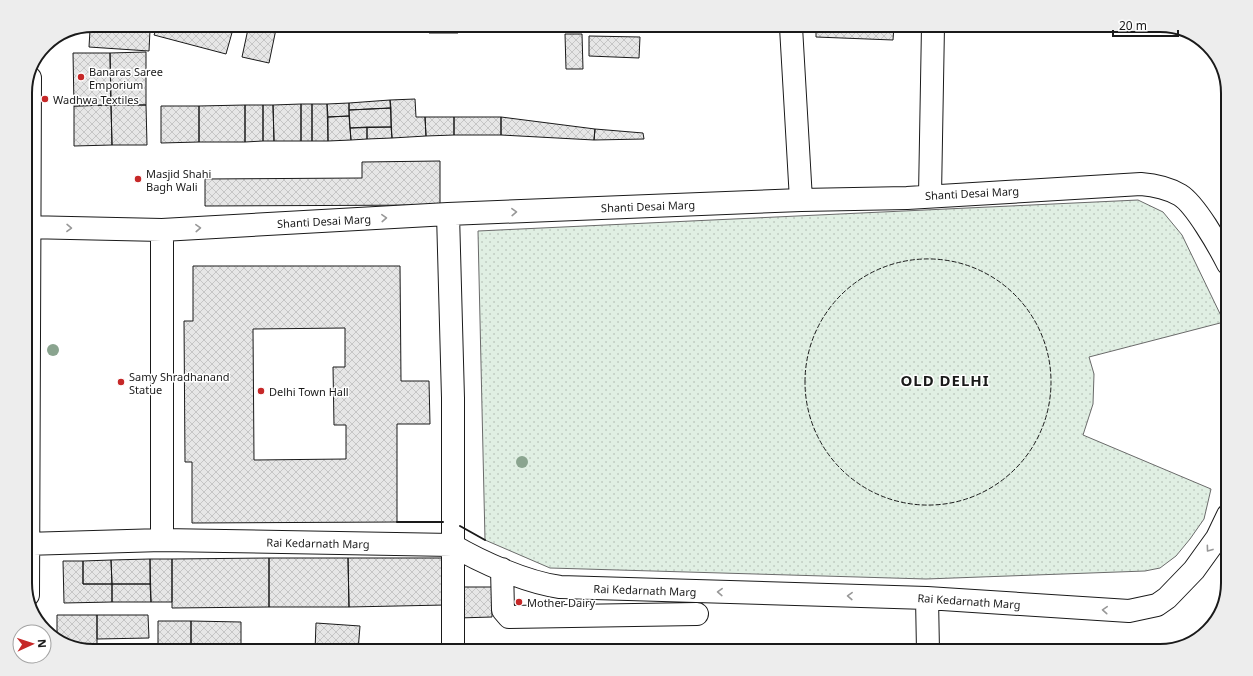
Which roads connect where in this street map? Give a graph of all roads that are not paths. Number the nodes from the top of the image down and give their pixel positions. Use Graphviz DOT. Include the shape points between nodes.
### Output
graph roads {
  1 [pos="791,32"];
  2 [pos="933,32"];
  3 [pos="930,195"];
  4 [pos="801,200"];
  5 [pos="448,214"];
  6 [pos="32,227"];
  7 [pos="162,230"];
  8 [pos="1221,253"];
  9 [pos="1221,530"];
  10 [pos="162,540"];
  11 [pos="32,544"];
  12 [pos="452,545"];
  13 [pos="502,569"];
  14 [pos="927,598"];
  15 [pos="697,614"];
  16 [pos="453,644"];
  17 [pos="928,644"];
  1 -- 4 [label="street"];
  2 -- 3 [label="street"];
  3 -- 4 [label="street, Shanti Desai Marg"];
  3 -- 8 [label="street, Shanti Desai Marg" via="1153,185 1181,195 1189,203"];
  5 -- 4 [label="street, Shanti Desai Marg, one-way"];
  7 -- 5 [label="street, Shanti Desai Marg, one-way"];
  5 -- 12 [label="street" via="453,377"];
  6 -- 7 [label="street, Shanti Desai Marg, one-way"];
  7 -- 10 [label="street"];
  9 -- 14 [label="street, Rai Kedarnath Marg, one-way" via="1194,570 1167,598 1157,605 1144,609 1129,612"];
  10 -- 11 [label="street, Rai Kedarnath Marg"];
  10 -- 12 [label="street, Rai Kedarnath Marg"];
  12 -- 13 [label="street, Rai Kedarnath Marg"];
  12 -- 16 [label="street"];
  14 -- 13 [label="street, Rai Kedarnath Marg, one-way" via="560,587 536,583"];
  13 -- 15 [label="street" via="503,610 509,617"];
  14 -- 17 [label="street"];
}
